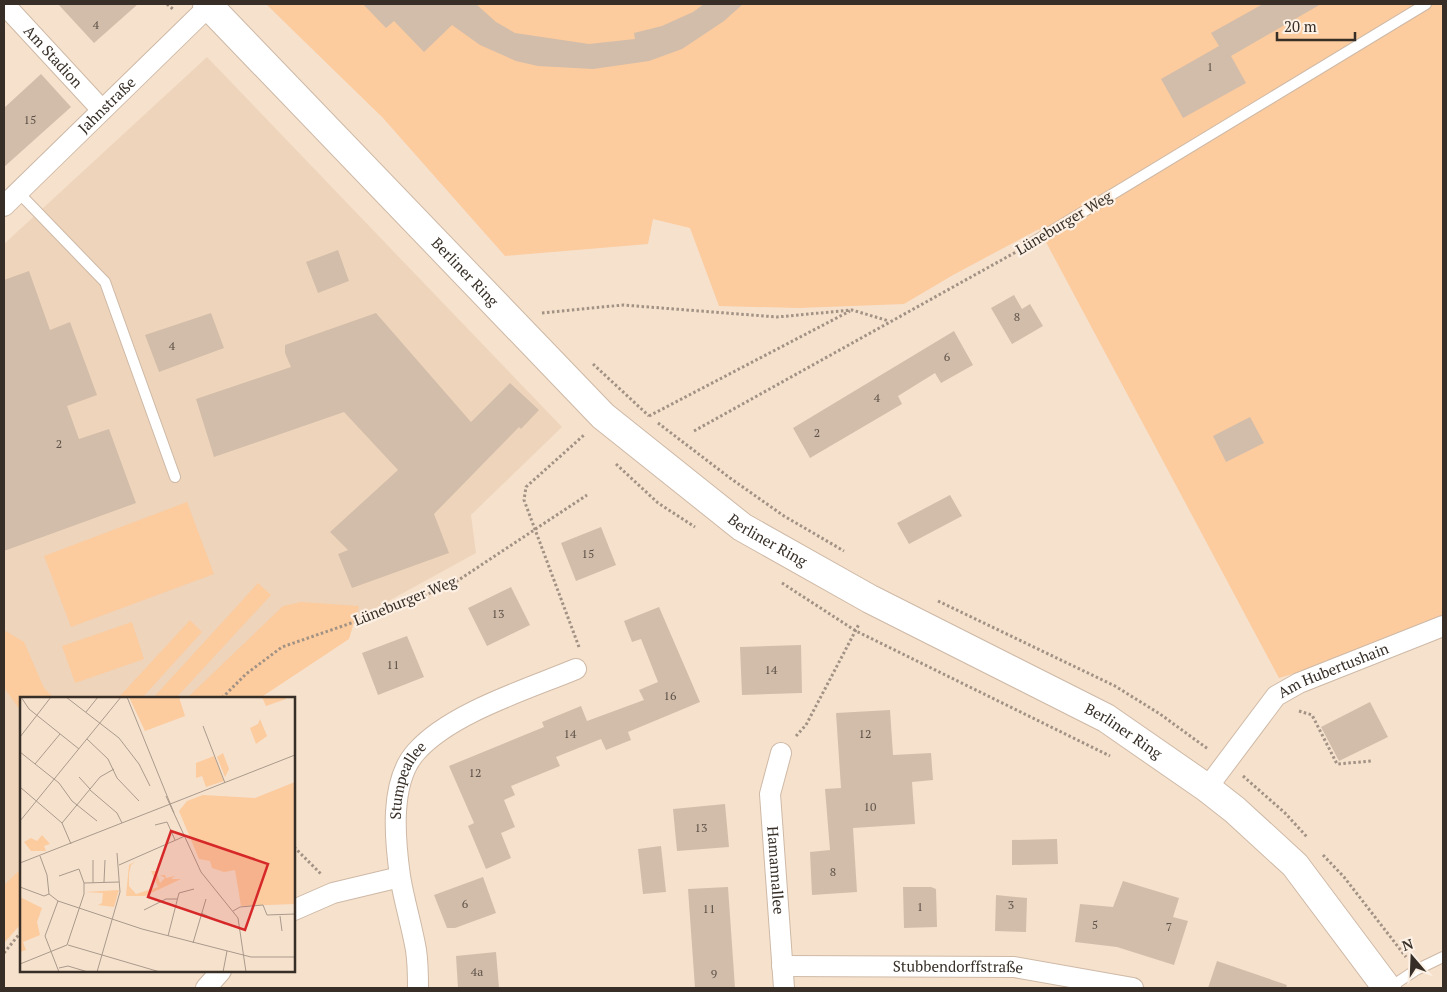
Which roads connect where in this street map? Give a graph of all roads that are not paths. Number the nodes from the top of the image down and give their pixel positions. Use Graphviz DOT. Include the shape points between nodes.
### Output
graph roads {
  1 [pos="4,4"];
  2 [pos="1426,4"];
  3 [pos="208,5"];
  4 [pos="102,110"];
  5 [pos="18,192"];
  6 [pos="4,206"];
  7 [pos="1032,243"];
  8 [pos="175,477"];
  9 [pos="1443,626"];
  10 [pos="576,669"];
  11 [pos="781,753"];
  12 [pos="1206,788"];
  13 [pos="400,877"];
  14 [pos="295,910"];
  15 [pos="1443,957"];
  16 [pos="782,966"];
  17 [pos="220,972"];
  18 [pos="206,988"];
  19 [pos="418,988"];
  20 [pos="784,988"];
  21 [pos="1133,988"];
  22 [pos="1388,988"];
  1 -- 4 [label="street, Am Stadion"];
  2 -- 7 [label="lane, Lüneburger Weg"];
  3 -- 4 [label="street, Jahnstraße"];
  3 -- 12 [label="street, Berliner Ring" via="603,416 742,527 870,599 1106,718"];
  4 -- 5 [label="street, Jahnstraße"];
  5 -- 6 [label="street, Jahnstraße"];
  5 -- 8 [label="lane" via="104,282"];
  9 -- 12 [label="street, Am Hubertushain" via="1300,683 1276,696"];
  10 -- 13 [label="street, Stumpeallee" via="472,713 433,736 415,753 404,773 397,798"];
  11 -- 16 [label="street, Hamannallee" via="770,794"];
  12 -- 22 [label="street, Berliner Ring" via="1295,865"];
  13 -- 14 [label="street" via="333,893"];
  13 -- 19 [label="street, Stumpeallee" via="416,952"];
  15 -- 22 [label="lane"];
  16 -- 20 [label="street, Hamannallee"];
  16 -- 21 [label="street, Stubbendorffstraße" via="1014,967"];
  17 -- 18 [label="street"];
}
